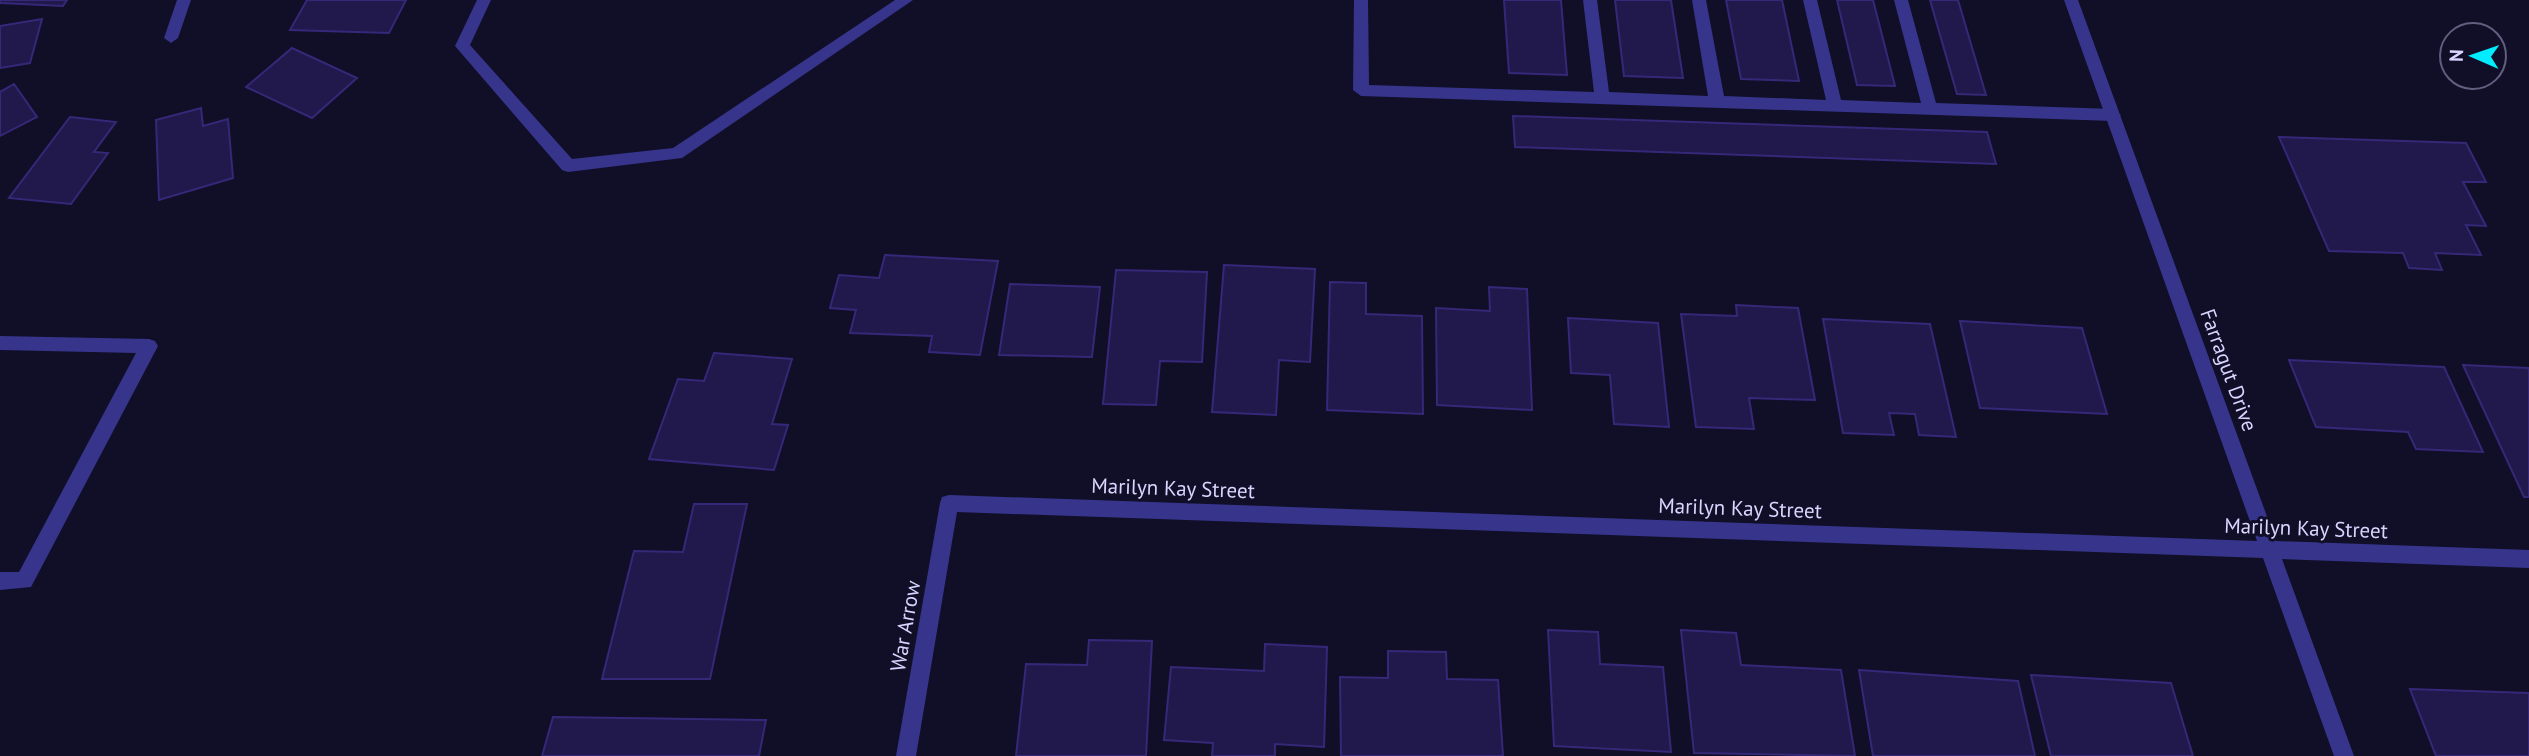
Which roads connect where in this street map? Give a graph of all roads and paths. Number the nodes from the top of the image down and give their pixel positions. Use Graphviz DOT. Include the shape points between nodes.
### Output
graph roads {
  1 [pos="184,0"];
  2 [pos="484,0"];
  3 [pos="1361,0"];
  4 [pos="1590,0"];
  5 [pos="1699,0"];
  6 [pos="1810,0"];
  7 [pos="1901,0"];
  8 [pos="2071,0"];
  9 [pos="895,3"];
  10 [pos="171,38"];
  11 [pos="1602,98"];
  12 [pos="1717,102"];
  13 [pos="1835,106"];
  14 [pos="1930,109"];
  15 [pos="2113,115"];
  16 [pos="0,343"];
  17 [pos="949,503"];
  18 [pos="2269,550"];
  19 [pos="2529,559"];
  20 [pos="0,581"];
  21 [pos="906,756"];
  22 [pos="2344,756"];
  1 -- 10 [label="street"];
  2 -- 9 [label="street" via="462,46 568,166 676,154"];
  3 -- 11 [label="street" via="1360,90"];
  4 -- 11 [label="street"];
  5 -- 12 [label="street"];
  6 -- 13 [label="street"];
  7 -- 14 [label="street"];
  8 -- 15 [label="street, Farragut Drive"];
  11 -- 12 [label="street"];
  12 -- 13 [label="street"];
  13 -- 14 [label="street"];
  14 -- 15 [label="street"];
  15 -- 18 [label="street, Farragut Drive"];
  16 -- 20 [label="street" via="149,346 24,581"];
  17 -- 18 [label="street, Marilyn Kay Street"];
  17 -- 21 [label="street, War Arrow"];
  18 -- 19 [label="street, Marilyn Kay Street"];
  18 -- 22 [label="street, Farragut Drive"];
}
